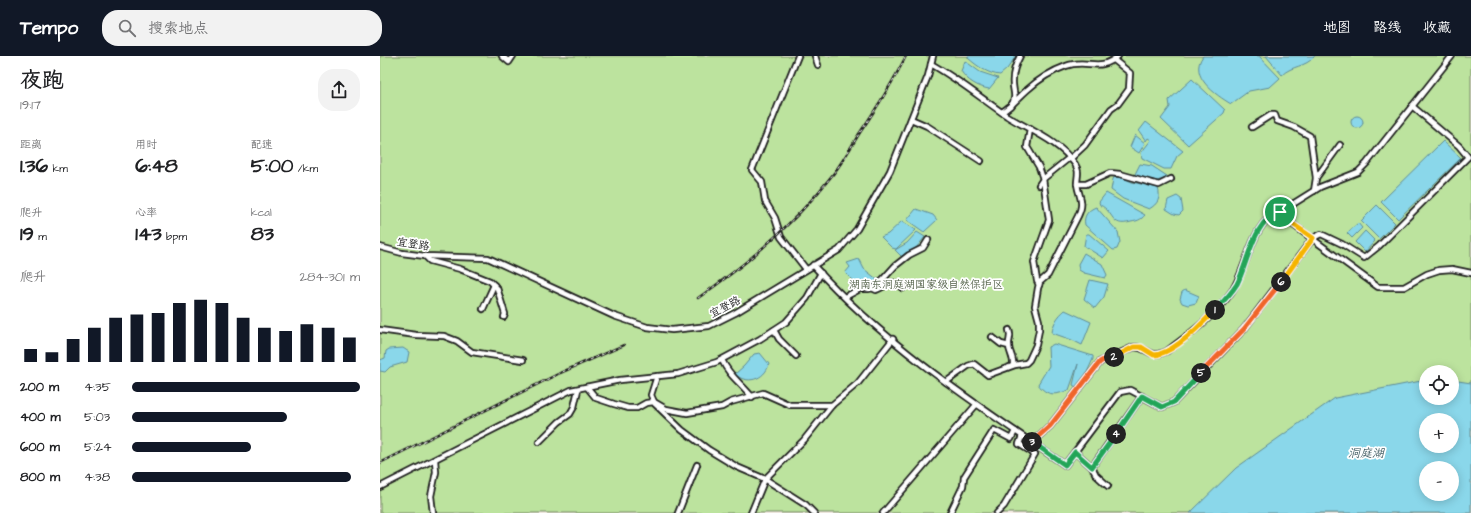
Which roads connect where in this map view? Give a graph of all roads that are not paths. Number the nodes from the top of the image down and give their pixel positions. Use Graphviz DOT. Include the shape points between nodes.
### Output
graph roads {
  1 [pos="502,56"];
  2 [pos="513,56"];
  3 [pos="798,56"];
  4 [pos="815,56"];
  5 [pos="934,56"];
  6 [pos="1020,56"];
  7 [pos="1452,56"];
  8 [pos="1116,58"];
  9 [pos="931,64"];
  10 [pos="818,66"];
  11 [pos="1012,106"];
  12 [pos="1412,106"];
  13 [pos="1002,112"];
  14 [pos="911,120"];
  15 [pos="1252,127"];
  16 [pos="1030,129"];
  17 [pos="1340,144"];
  18 [pos="1070,159"];
  19 [pos="981,161"];
  20 [pos="1316,178"];
  21 [pos="1043,179"];
  22 [pos="1171,179"];
  23 [pos="1077,184"];
  24 [pos="1039,185"];
  25 [pos="1314,191"];
  26 [pos="1280,212"];
  27 [pos="1313,238"];
  28 [pos="928,240"];
  29 [pos="380,247"];
  30 [pos="424,256"];
  31 [pos="813,265"];
  32 [pos="806,269"];
  33 [pos="821,273"];
  34 [pos="1471,273"];
  35 [pos="494,285"];
  36 [pos="1039,285"];
  37 [pos="872,288"];
  38 [pos="903,288"];
  39 [pos="845,297"];
  40 [pos="483,309"];
  41 [pos="504,317"];
  42 [pos="380,330"];
  43 [pos="774,330"];
  44 [pos="1009,330"];
  45 [pos="992,337"];
  46 [pos="893,340"];
  47 [pos="1009,346"];
  48 [pos="796,356"];
  49 [pos="523,360"];
  50 [pos="722,360"];
  51 [pos="1013,365"];
  52 [pos="657,376"];
  53 [pos="946,382"];
  54 [pos="587,387"];
  55 [pos="578,390"];
  56 [pos="1142,396"];
  57 [pos="752,397"];
  58 [pos="654,402"];
  59 [pos="832,405"];
  60 [pos="976,405"];
  61 [pos="1015,431"];
  62 [pos="1022,436"];
  63 [pos="1011,439"];
  64 [pos="539,442"];
  65 [pos="1031,443"];
  66 [pos="1019,444"];
  67 [pos="1075,452"];
  68 [pos="435,460"];
  69 [pos="697,465"];
  70 [pos="1092,467"];
  71 [pos="765,479"];
  72 [pos="1108,486"];
  73 [pos="380,487"];
  74 [pos="433,513"];
  75 [pos="678,513"];
  76 [pos="751,513"];
  77 [pos="814,513"];
  78 [pos="883,513"];
  79 [pos="950,513"];
  80 [pos="997,513"];
  1 -- 2 [label="street" via="509,62"];
  3 -- 32 [label="street" via="752,170 762,182 765,202 775,218 781,237"];
  4 -- 10 [label="street"];
  5 -- 9 [label="street, 宜登路"];
  6 -- 11 [label="street" via="1014,67 1013,85 1016,96"];
  7 -- 12 [label="street"];
  8 -- 11 [label="street" via="1108,64 1067,65 1026,90"];
  8 -- 18 [label="street" via="1130,73 1129,89 1085,145"];
  9 -- 13 [label="street"];
  9 -- 14 [label="street, 宜登路"];
  11 -- 13 [label="street"];
  12 -- 25 [label="street" via="1358,172"];
  12 -- 27 [label="street" via="1459,146 1468,157 1364,258 1321,234"];
  13 -- 16 [label="street"];
  14 -- 19 [label="street" via="927,126"];
  14 -- 31 [label="street, 宜登路" via="890,170 857,229 839,250"];
  15 -- 20 [label="street" via="1275,115 1278,121 1310,136"];
  16 -- 18 [label="street" via="1052,142"];
  16 -- 21 [label="street" via="1027,147"];
  17 -- 20 [label="street"];
  18 -- 21 [label="street"];
  18 -- 23 [label="street" via="1078,171"];
  20 -- 25 [label="street"];
  21 -- 24 [label="street"];
  21 -- 36 [label="street" via="1049,220 1034,262"];
  22 -- 23 [label="street" via="1159,185 1110,173 1086,184"];
  23 -- 36 [label="street" via="1082,208 1048,275"];
  25 -- 26 [label="street"];
  26 -- 27 [label="street" via="1284,218"];
  26 -- 65 [label="street" via="1275,213 1259,228 1238,282 1207,319 1159,355 1154,355 1141,347 1134,347 1100,362 1050,426"];
  27 -- 34 [label="street" via="1378,287 1404,287 1439,270 1452,269"];
  27 -- 56 [label="street" via="1244,329 1174,402 1162,407"];
  28 -- 37 [label="street" via="923,248 909,255"];
  29 -- 30 [label="street, 宜登路"];
  30 -- 32 [label="street, 宜登路" via="488,258 614,316 665,330 709,326"];
  30 -- 35 [label="street" via="430,261 476,274"];
  31 -- 32 [label="street, 宜登路"];
  31 -- 33 [label="street"];
  33 -- 39 [label="street"];
  33 -- 43 [label="street" via="807,298 786,322"];
  35 -- 40 [label="street"];
  35 -- 41 [label="street" via="500,297"];
  36 -- 51 [label="street" via="1035,306 1039,321 1036,345 1026,363"];
  37 -- 38 [label="street" via="876,290 888,283 900,284"];
  37 -- 39 [label="street" via="860,289"];
  39 -- 46 [label="street"];
  42 -- 49 [label="street" via="444,336 457,341 472,352"];
  43 -- 48 [label="street"];
  43 -- 50 [label="street"];
  44 -- 47 [label="street"];
  45 -- 47 [label="street"];
  46 -- 53 [label="street"];
  46 -- 59 [label="street" via="858,383"];
  47 -- 51 [label="street"];
  50 -- 52 [label="street" via="678,374"];
  50 -- 57 [label="street" via="730,375 744,386"];
  51 -- 53 [label="street" via="988,375 974,364"];
  52 -- 54 [label="street"];
  52 -- 58 [label="street" via="651,395"];
  53 -- 60 [label="street"];
  54 -- 58 [label="street" via="596,398 628,408 637,408 646,402"];
  54 -- 68 [label="street" via="571,390"];
  55 -- 64 [label="street" via="570,414"];
  56 -- 67 [label="street" via="1130,390 1120,392"];
  56 -- 70 [label="street"];
  57 -- 58 [label="street" via="722,407 687,413 666,409"];
  57 -- 59 [label="street" via="763,394 790,405"];
  58 -- 71 [label="street" via="682,430 709,450 737,467"];
  59 -- 71 [label="street" via="804,440"];
  60 -- 61 [label="street"];
  60 -- 78 [label="street"];
  61 -- 62 [label="street"];
  61 -- 63 [label="street"];
  62 -- 65 [label="street"];
  62 -- 66 [label="street"];
  63 -- 66 [label="street"];
  63 -- 79 [label="street" via="994,430 964,477 963,486"];
  65 -- 67 [label="street" via="1065,465"];
  66 -- 80 [label="street" via="1035,454 1004,506"];
  67 -- 70 [label="street"];
  68 -- 73 [label="street"];
  68 -- 74 [label="street" via="436,472 431,496"];
  69 -- 75 [label="street"];
  70 -- 72 [label="street"];
  71 -- 76 [label="street"];
  71 -- 77 [label="street" via="806,505"];
}
